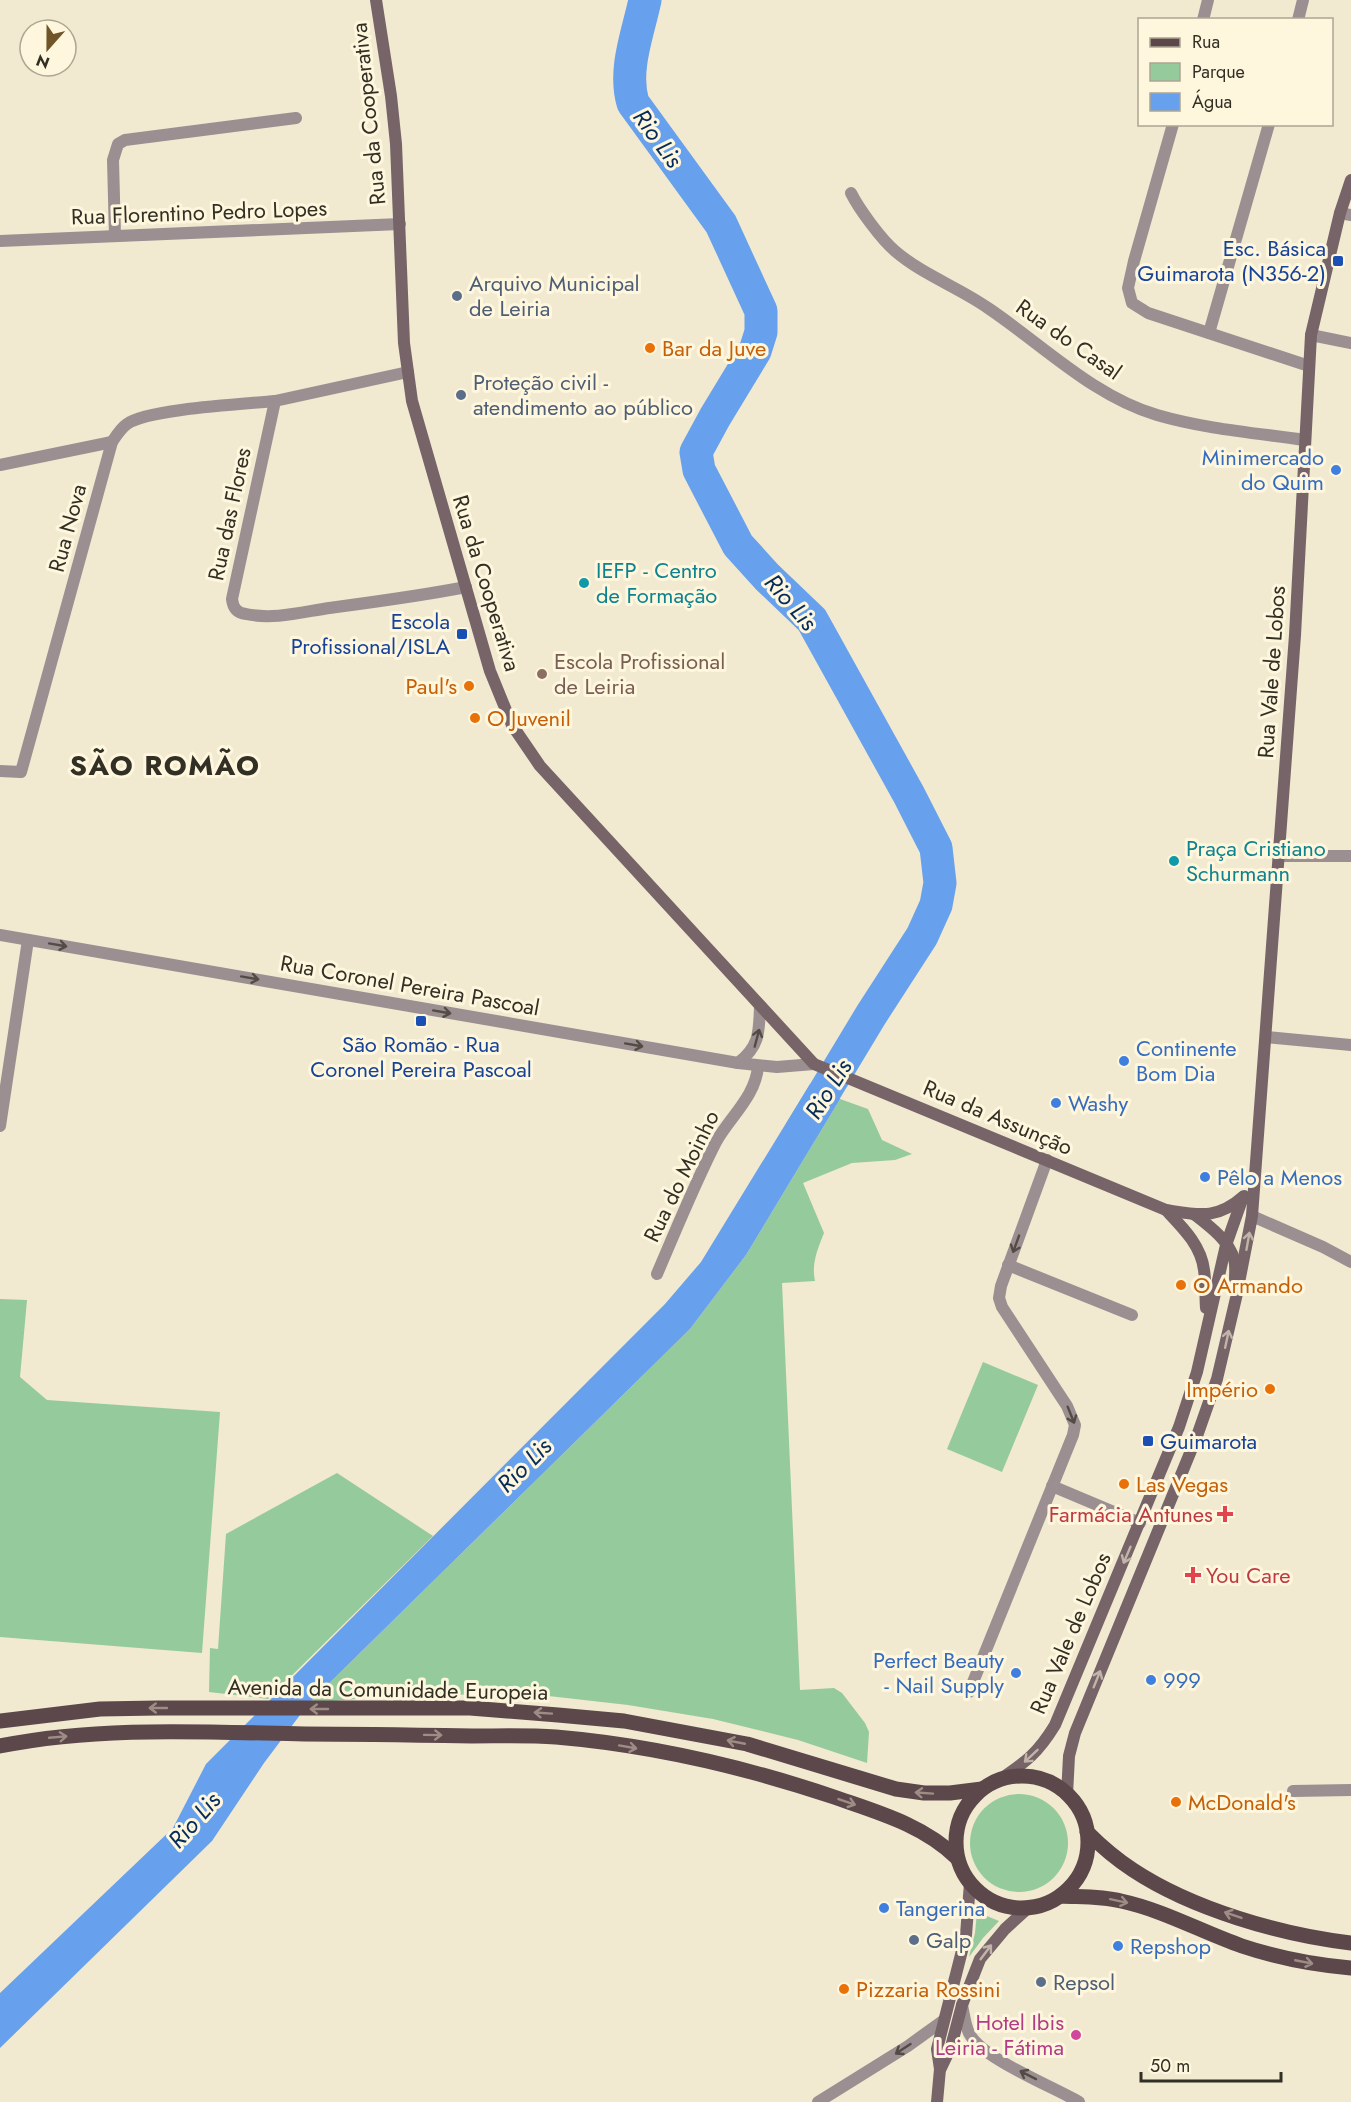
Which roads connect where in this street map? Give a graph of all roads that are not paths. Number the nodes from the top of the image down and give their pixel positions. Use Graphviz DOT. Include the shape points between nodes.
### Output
graph roads {
  1 [pos="376,0"];
  2 [pos="1208,0"];
  3 [pos="1303,0"];
  4 [pos="1204,18"];
  5 [pos="1298,18"];
  6 [pos="296,118"];
  7 [pos="1172,126"];
  8 [pos="1268,126"];
  9 [pos="1351,180"];
  10 [pos="851,193"];
  11 [pos="1346,214"];
  12 [pos="400,224"];
  13 [pos="115,236"];
  14 [pos="0,241"];
  15 [pos="1209,333"];
  16 [pos="1311,335"];
  17 [pos="1351,343"];
  18 [pos="1309,366"];
  19 [pos="408,372"];
  20 [pos="275,401"];
  21 [pos="1305,440"];
  22 [pos="112,442"];
  23 [pos="0,465"];
  24 [pos="466,587"];
  25 [pos="0,771"];
  26 [pos="1278,856"];
  27 [pos="1351,856"];
  28 [pos="0,935"];
  29 [pos="28,940"];
  30 [pos="760,1006"];
  31 [pos="1266,1037"];
  32 [pos="1351,1045"];
  33 [pos="738,1063"];
  34 [pos="814,1064"];
  35 [pos="758,1066"];
  36 [pos="0,1126"];
  37 [pos="1047,1160"];
  38 [pos="1255,1172"];
  39 [pos="1244,1197"];
  40 [pos="1166,1210"];
  41 [pos="1194,1215"];
  42 [pos="1252,1216"];
  43 [pos="1226,1245"];
  44 [pos="1351,1262"];
  45 [pos="1008,1265"];
  46 [pos="657,1274"];
  47 [pos="1236,1298"];
  48 [pos="1132,1315"];
  49 [pos="1207,1321"];
  50 [pos="1052,1486"];
  51 [pos="1140,1523"];
  52 [pos="969,1692"];
  53 [pos="0,1721"];
  54 [pos="0,1746"];
  55 [pos="999,1780"];
  56 [pos="982,1789"];
  57 [pos="1351,1790"];
  58 [pos="1293,1791"];
  59 [pos="1067,1795"];
  60 [pos="1087,1832"];
  61 [pos="957,1858"];
  62 [pos="970,1883"];
  63 [pos="1061,1896"];
  64 [pos="1028,1908"];
  65 [pos="1351,1942"];
  66 [pos="1351,1968"];
  67 [pos="962,2005"];
  68 [pos="944,2020"];
  69 [pos="940,2069"];
  70 [pos="818,2102"];
  71 [pos="937,2102"];
  72 [pos="1079,2102"];
  1 -- 12 [label="main road, Rua da Cooperativa" via="391,96"];
  2 -- 4 [label="street"];
  3 -- 5 [label="street"];
  6 -- 13 [label="street" via="118,144 112,160"];
  7 -- 15 [label="street" via="1128,288 1132,303 1148,313"];
  8 -- 15 [label="street"];
  9 -- 11 [label="main road, Rua Vale de Lobos"];
  10 -- 21 [label="street, Rua do Casal" via="893,250 921,271 987,307 1062,363 1128,404 1157,415 1224,429"];
  11 -- 16 [label="main road, Rua Vale de Lobos"];
  12 -- 13 [label="street, Rua Florentino Pedro Lopes"];
  12 -- 19 [label="main road, Rua da Cooperativa"];
  13 -- 14 [label="street, Rua Florentino Pedro Lopes"];
  15 -- 18 [label="street"];
  16 -- 17 [label="street"];
  16 -- 18 [label="main road, Rua Vale de Lobos"];
  18 -- 21 [label="main road, Rua Vale de Lobos"];
  19 -- 20 [label="street"];
  19 -- 24 [label="main road, Rua da Cooperativa" via="417,423"];
  20 -- 22 [label="street, Rua Nova" via="148,415 128,423"];
  20 -- 24 [label="street, Rua das Flores" via="232,599 235,610 273,616"];
  21 -- 26 [label="main road, Rua Vale de Lobos" via="1296,625"];
  22 -- 23 [label="street"];
  22 -- 25 [label="street, Rua Nova" via="21,772"];
  24 -- 30 [label="main road, Rua da Cooperativa" via="490,671 521,741"];
  26 -- 27 [label="street"];
  26 -- 31 [label="main road, Rua Vale de Lobos"];
  28 -- 29 [label="street, Rua Coronel Pereira Pascoal"];
  29 -- 33 [label="street, Rua Coronel Pereira Pascoal, one-way"];
  29 -- 36 [label="street"];
  33 -- 30 [label="street, one-way" via="754,1048"];
  30 -- 34 [label="main road, Rua da Cooperativa"];
  31 -- 32 [label="street"];
  31 -- 38 [label="main road, Rua Vale de Lobos"];
  33 -- 35 [label="street, Rua Coronel Pereira Pascoal"];
  34 -- 35 [label="street, Rua Coronel Pereira Pascoal"];
  34 -- 37 [label="main road, Rua da Assunção"];
  35 -- 46 [label="street, Rua do Moinho" via="751,1091 718,1139 699,1176"];
  37 -- 40 [label="main road, Rua da Assunção"];
  37 -- 45 [label="street, one-way"];
  38 -- 39 [label="main road, Rua Vale de Lobos"];
  38 -- 42 [label="main road, Rua Vale de Lobos"];
  39 -- 41 [label="main road, Rua da Assunção" via="1231,1208"];
  39 -- 43 [label="main road, Rua Vale de Lobos"];
  40 -- 41 [label="main road, Rua da Assunção"];
  40 -- 49 [label="main road, Rua da Assunção" via="1191,1238 1201,1257"];
  41 -- 43 [label="main road"];
  42 -- 44 [label="street"];
  47 -- 42 [label="main road, Rua Vale de Lobos, one-way"];
  43 -- 47 [label="main road, Rua Vale de Lobos" via="1234,1260"];
  43 -- 49 [label="main road, Rua Vale de Lobos"];
  45 -- 48 [label="street"];
  45 -- 50 [label="street, one-way" via="999,1298 1002,1307 1067,1406 1075,1425"];
  59 -- 47 [label="main road, Rua Vale de Lobos, one-way" via="1069,1756 1075,1733 1197,1436 1217,1379"];
  49 -- 51 [label="main road, Rua Vale de Lobos" via="1186,1406"];
  50 -- 51 [label="street"];
  50 -- 52 [label="street"];
  51 -- 55 [label="main road, Rua Vale de Lobos, one-way" via="1055,1725 1027,1761"];
  56 -- 53 [label="main road, Avenida da Comunidade Europeia, one-way" via="950,1793 896,1789 747,1744 624,1721 470,1708 100,1709"];
  54 -- 61 [label="main road, Avenida da Comunidade Europeia, one-way" via="53,1737 158,1732 555,1737 677,1755 792,1783 879,1812 934,1839"];
  55 -- 56 [label="main road"];
  55 -- 59 [label="main road" via="1035,1778 1053,1784"];
  56 -- 61 [label="main road" via="959,1820"];
  57 -- 58 [label="street"];
  59 -- 60 [label="main road" via="1074,1800"];
  60 -- 63 [label="main road" via="1081,1870"];
  65 -- 60 [label="main road, one-way" via="1289,1932 1177,1894 1132,1870"];
  61 -- 62 [label="main road"];
  62 -- 64 [label="main road" via="995,1903"];
  62 -- 68 [label="main road" via="966,1935"];
  63 -- 64 [label="main road"];
  63 -- 66 [label="main road, one-way" via="1120,1900 1242,1946 1306,1963"];
  67 -- 64 [label="main road, one-way" via="980,1959"];
  67 -- 69 [label="main road" via="951,2047"];
  72 -- 67 [label="street, one-way" via="987,2052 968,2031"];
  68 -- 69 [label="main road" via="937,2049"];
  68 -- 70 [label="street, one-way"];
  69 -- 71 [label="main road"];
}
